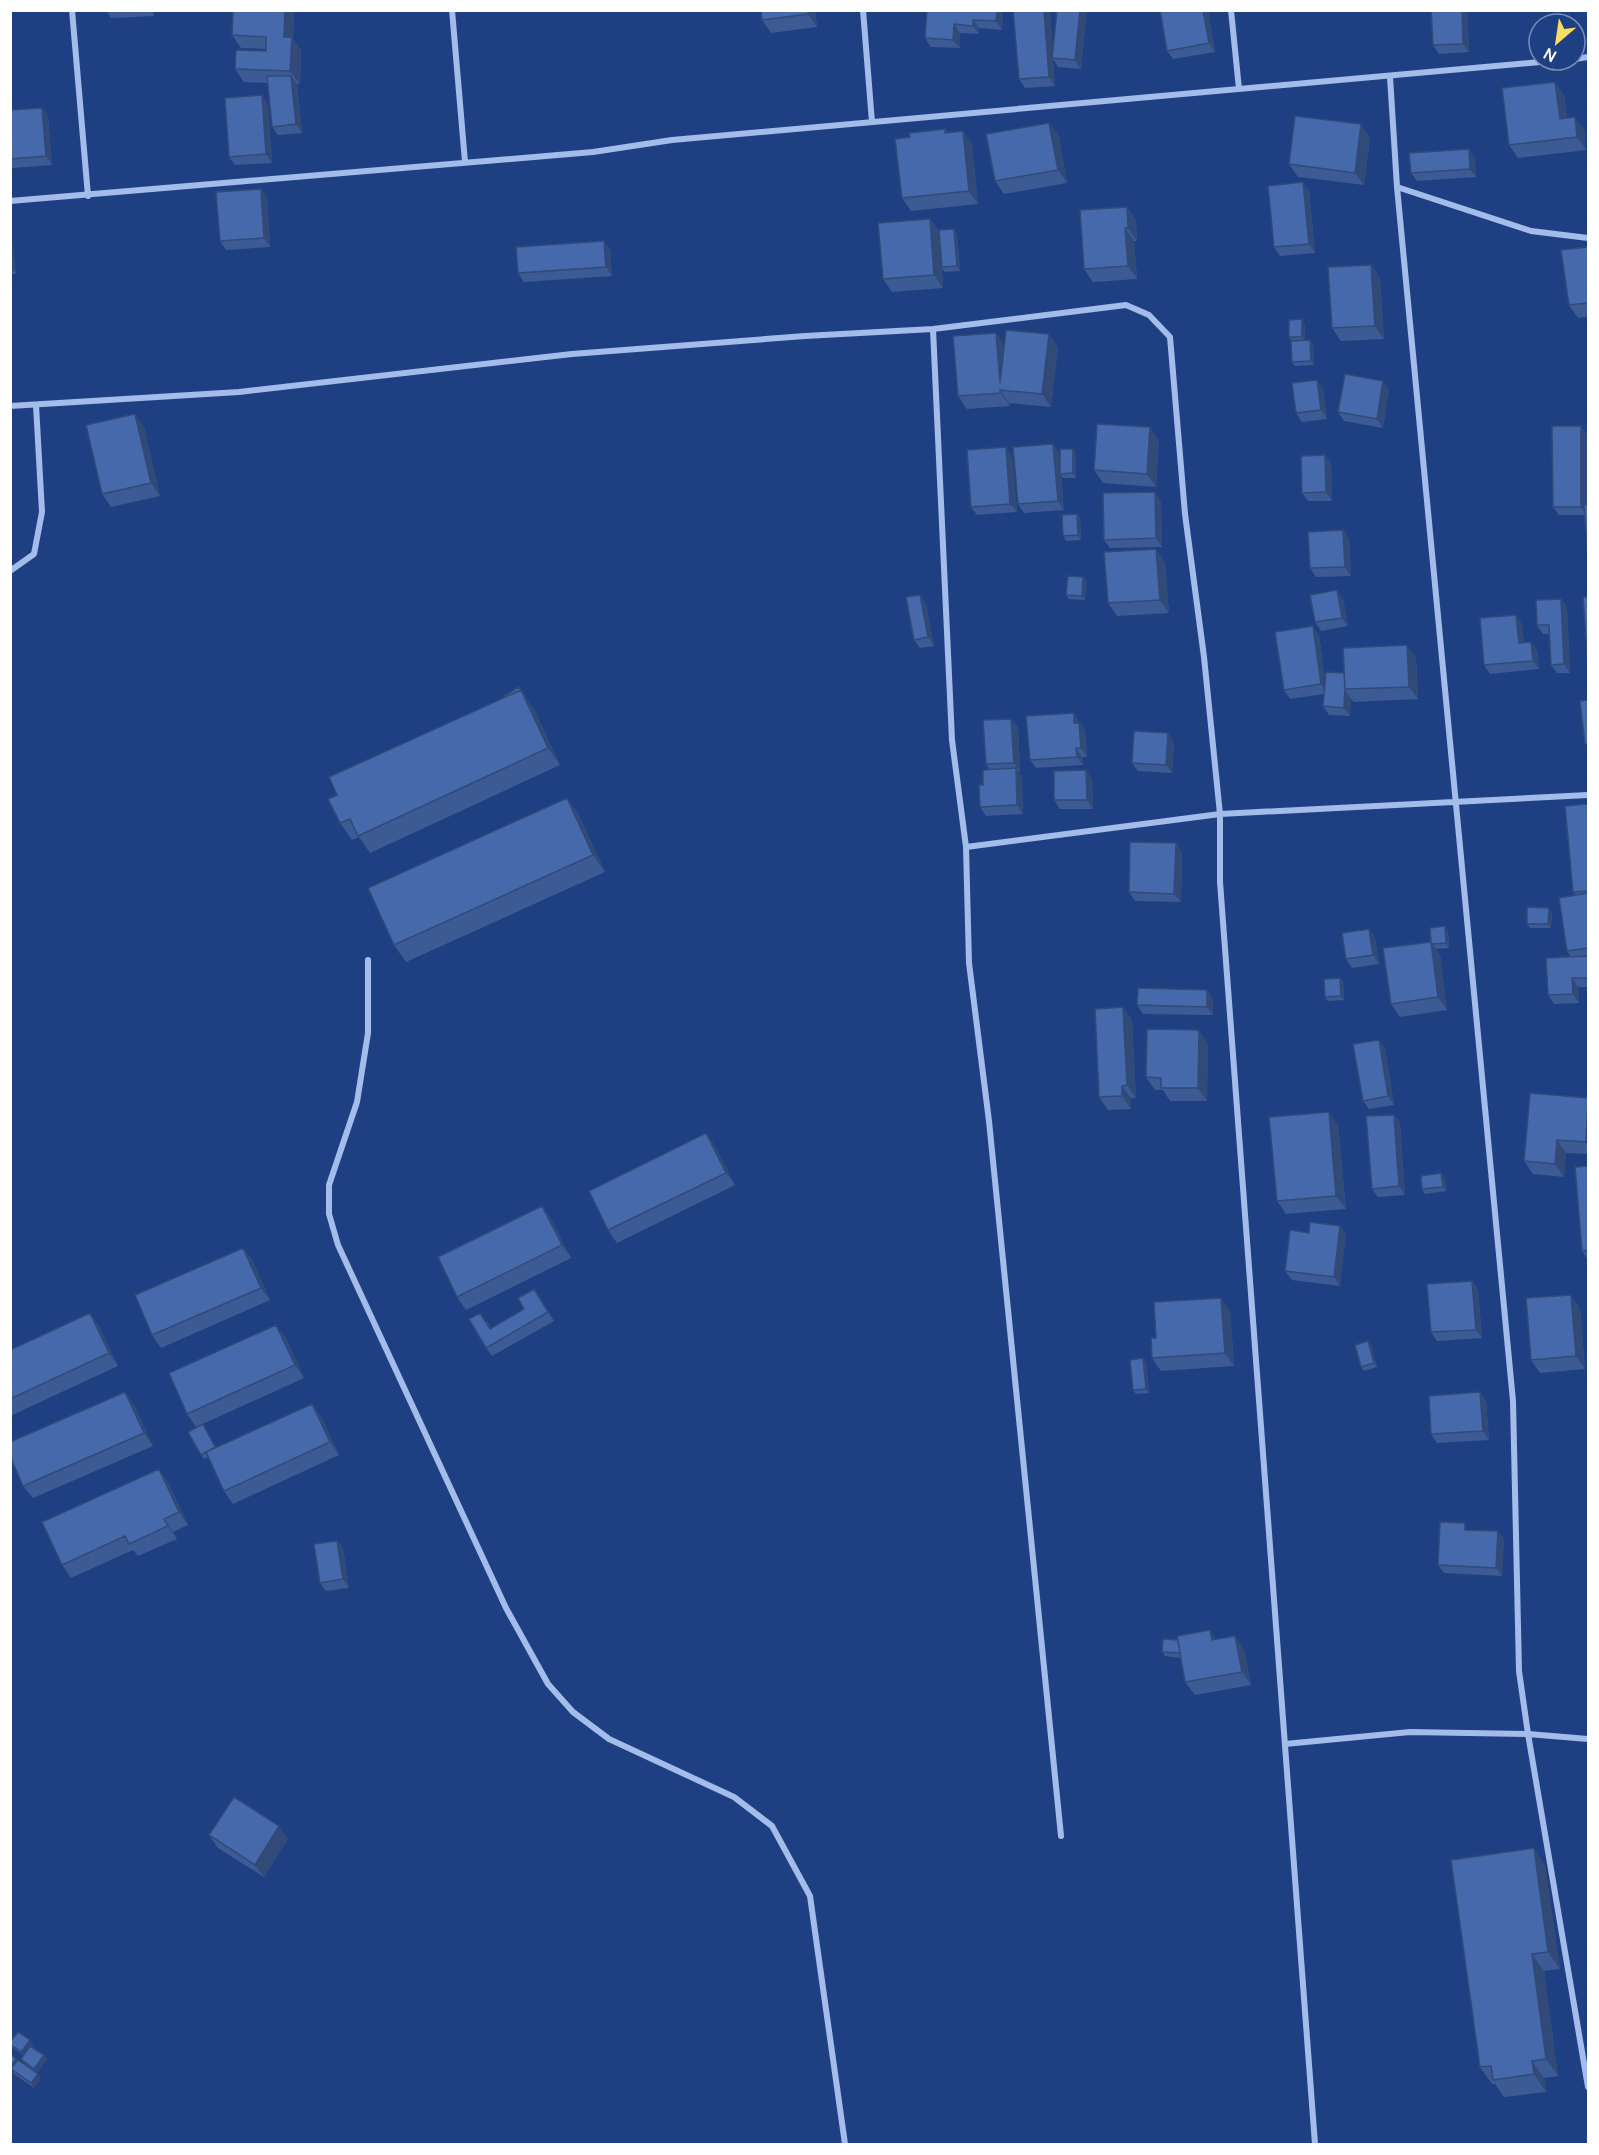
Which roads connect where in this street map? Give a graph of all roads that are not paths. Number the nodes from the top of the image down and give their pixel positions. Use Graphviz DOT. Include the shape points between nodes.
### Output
graph roads {
  1 [pos="72,10"];
  2 [pos="452,10"];
  3 [pos="863,10"];
  4 [pos="1231,10"];
  5 [pos="1527,63"];
  6 [pos="1390,77"];
  7 [pos="1239,89"];
  8 [pos="872,122"];
  9 [pos="465,162"];
  10 [pos="1397,188"];
  11 [pos="88,196"];
  12 [pos="10,201"];
  13 [pos="1588,238"];
  14 [pos="933,329"];
  15 [pos="36,405"];
  16 [pos="10,406"];
  17 [pos="10,571"];
  18 [pos="1588,795"];
  19 [pos="1455,800"];
  20 [pos="1220,814"];
  21 [pos="966,848"];
  22 [pos="368,960"];
  23 [pos="1528,1734"];
  24 [pos="1588,1739"];
  25 [pos="1285,1744"];
  26 [pos="1061,1836"];
  27 [pos="1588,2087"];
  28 [pos="845,2145"];
  29 [pos="1315,2145"];
  1 -- 11 [label="street"];
  2 -- 9 [label="street"];
  3 -- 8 [label="street"];
  4 -- 7 [label="street"];
  5 -- 6 [label="street"];
  6 -- 7 [label="street"];
  6 -- 10 [label="street"];
  7 -- 8 [label="street"];
  8 -- 9 [label="street"];
  9 -- 11 [label="street"];
  10 -- 13 [label="street" via="1531,231"];
  10 -- 19 [label="street"];
  11 -- 12 [label="street"];
  14 -- 15 [label="street" via="572,354 239,392"];
  14 -- 20 [label="street" via="1126,305 1149,315 1170,337 1185,514"];
  14 -- 21 [label="street" via="952,740"];
  15 -- 16 [label="street"];
  15 -- 17 [label="street" via="42,512 34,554"];
  18 -- 19 [label="street"];
  19 -- 20 [label="street"];
  19 -- 23 [label="street" via="1513,1401 1519,1671"];
  20 -- 21 [label="street"];
  20 -- 25 [label="street" via="1220,882"];
  21 -- 26 [label="street" via="969,963 989,1121"];
  22 -- 28 [label="street" via="368,1033 357,1102 329,1185 329,1214 338,1245 506,1608 548,1684 573,1712 609,1739 734,1797 772,1826 794,1862 810,1896"];
  23 -- 24 [label="street"];
  23 -- 25 [label="street" via="1410,1732"];
  23 -- 27 [label="street"];
  25 -- 29 [label="street"];
}
